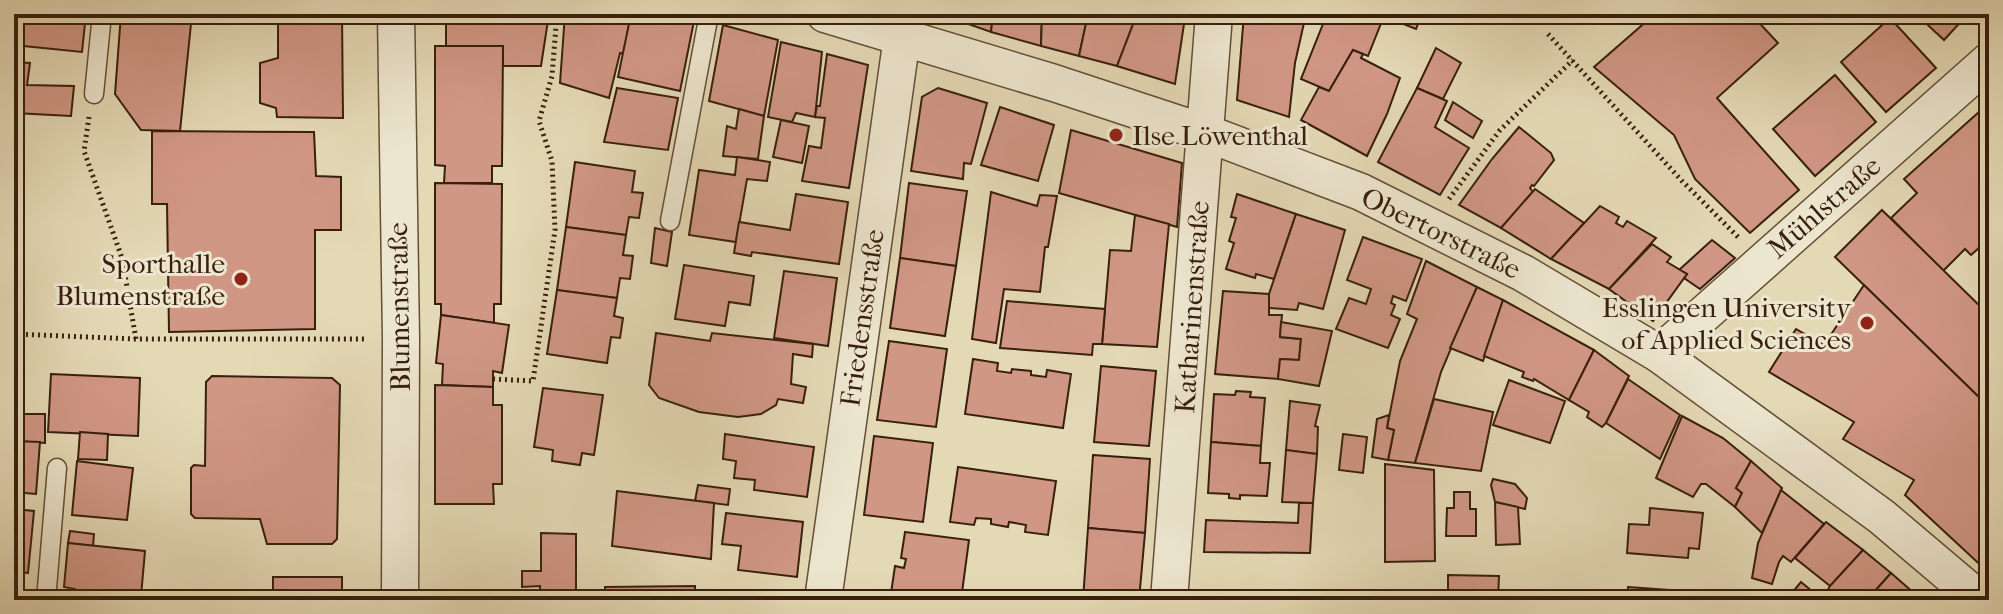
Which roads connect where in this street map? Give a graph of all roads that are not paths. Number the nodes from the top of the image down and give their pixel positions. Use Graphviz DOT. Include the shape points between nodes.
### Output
graph roads {
  1 [pos="102,14"];
  2 [pos="396,14"];
  3 [pos="709,14"];
  4 [pos="825,14"];
  5 [pos="1214,14"];
  6 [pos="902,37"];
  7 [pos="1976,72"];
  8 [pos="94,94"];
  9 [pos="1206,133"];
  10 [pos="670,221"];
  11 [pos="1659,354"];
  12 [pos="57,468"];
  13 [pos="46,600"];
  14 [pos="400,600"];
  15 [pos="823,600"];
  16 [pos="1169,600"];
  17 [pos="1980,600"];
  1 -- 8 [label="lane"];
  2 -- 14 [label="street, Blumenstraße"];
  3 -- 10 [label="lane"];
  4 -- 6 [label="street, Obertorstraße"];
  5 -- 9 [label="street, Katharinenstraße"];
  6 -- 9 [label="street, Obertorstraße"];
  6 -- 15 [label="street, Friedensstraße"];
  7 -- 11 [label="street, Mühlstraße"];
  9 -- 11 [label="street, Obertorstraße" via="1361,192 1523,273"];
  9 -- 16 [label="street, Katharinenstraße"];
  11 -- 17 [label="street, Obertorstraße" via="1882,517"];
  12 -- 13 [label="lane"];
}
